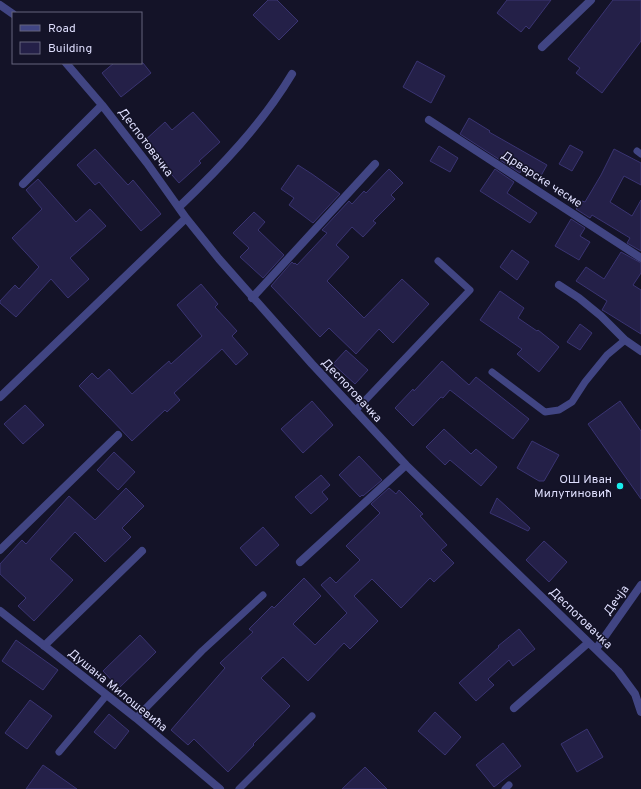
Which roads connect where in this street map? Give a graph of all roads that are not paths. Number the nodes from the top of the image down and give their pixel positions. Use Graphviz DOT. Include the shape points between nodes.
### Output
graph roads {
  1 [pos="591,0"];
  2 [pos="0,4"];
  3 [pos="12,13"];
  4 [pos="542,47"];
  5 [pos="67,64"];
  6 [pos="292,74"];
  7 [pos="102,105"];
  8 [pos="429,120"];
  9 [pos="375,164"];
  10 [pos="23,184"];
  11 [pos="179,207"];
  12 [pos="186,218"];
  13 [pos="641,258"];
  14 [pos="438,261"];
  15 [pos="559,285"];
  16 [pos="252,298"];
  17 [pos="625,340"];
  18 [pos="641,351"];
  19 [pos="492,372"];
  20 [pos="0,397"];
  21 [pos="355,410"];
  22 [pos="118,434"];
  23 [pos="406,464"];
  24 [pos="0,550"];
  25 [pos="142,551"];
  26 [pos="300,562"];
  27 [pos="641,586"];
  28 [pos="263,595"];
  29 [pos="0,611"];
  30 [pos="588,643"];
  31 [pos="44,646"];
  32 [pos="596,649"];
  33 [pos="106,696"];
  34 [pos="514,708"];
  35 [pos="641,712"];
  36 [pos="312,716"];
  37 [pos="136,718"];
  38 [pos="58,752"];
  39 [pos="220,789"];
  40 [pos="239,789"];
  1 -- 4 [label="street"];
  2 -- 3 [label="street"];
  5 -- 7 [label="street, Деспотовачка"];
  6 -- 11 [label="street" via="278,98 238,146"];
  7 -- 10 [label="street"];
  7 -- 11 [label="street, Деспотовачка"];
  8 -- 13 [label="street, Дрварске чесме"];
  9 -- 16 [label="street"];
  11 -- 12 [label="street, Деспотовачка"];
  12 -- 16 [label="street, Деспотовачка"];
  12 -- 20 [label="street"];
  14 -- 21 [label="lane" via="470,290"];
  15 -- 17 [label="street" via="601,316"];
  16 -- 21 [label="street, Деспотовачка"];
  17 -- 18 [label="street"];
  17 -- 19 [label="lane" via="607,355 572,402 559,410 545,412"];
  21 -- 23 [label="street, Деспотовачка"];
  22 -- 24 [label="street"];
  23 -- 26 [label="street"];
  23 -- 30 [label="street, Деспотовачка"];
  25 -- 31 [label="street"];
  27 -- 32 [label="street, Дечја"];
  28 -- 37 [label="lane" via="202,651"];
  29 -- 31 [label="street, Душана Милошевића"];
  30 -- 32 [label="street, Деспотовачка"];
  30 -- 34 [label="street"];
  31 -- 33 [label="street, Душана Милошевића"];
  32 -- 35 [label="street, Деспотовачка" via="635,694"];
  33 -- 37 [label="street, Душана Милошевића"];
  33 -- 38 [label="lane"];
  36 -- 40 [label="lane"];
  37 -- 39 [label="street, Душана Милошевића"];
}
